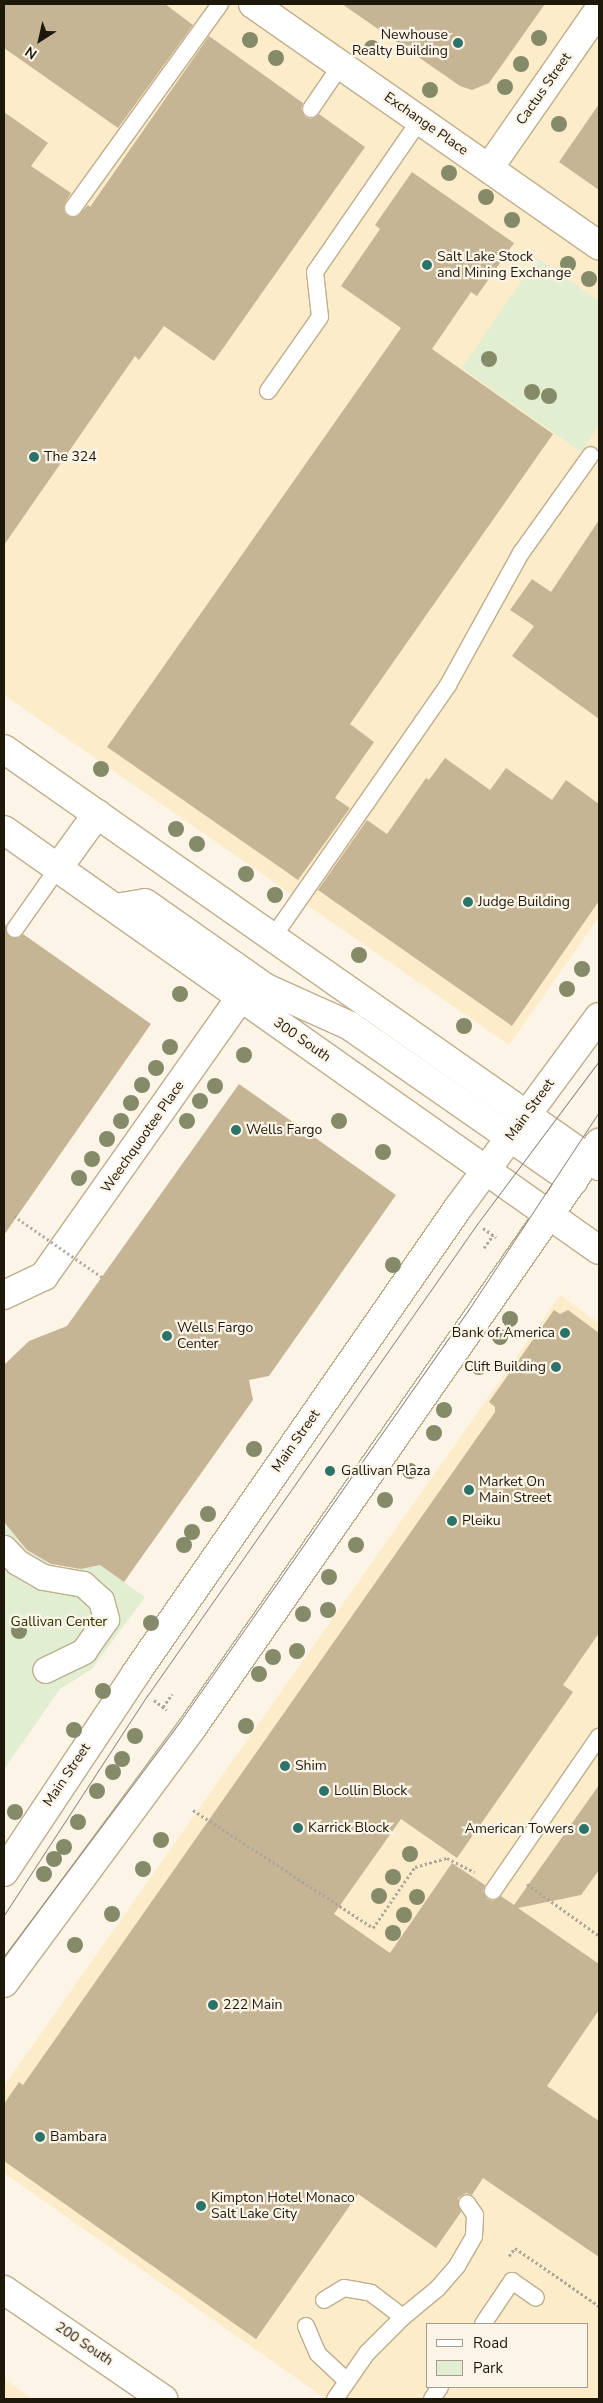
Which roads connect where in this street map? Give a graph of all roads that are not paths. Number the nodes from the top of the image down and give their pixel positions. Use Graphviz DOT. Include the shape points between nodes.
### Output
graph roads {
  1 [pos="220,4"];
  2 [pos="254,4"];
  3 [pos="599,10"];
  4 [pos="341,65"];
  5 [pos="312,109"];
  6 [pos="420,120"];
  7 [pos="489,168"];
  8 [pos="72,208"];
  9 [pos="599,245"];
  10 [pos="268,392"];
  11 [pos="591,455"];
  12 [pos="4,749"];
  13 [pos="97,814"];
  14 [pos="4,830"];
  15 [pos="58,868"];
  16 [pos="115,908"];
  17 [pos="15,929"];
  18 [pos="273,938"];
  19 [pos="241,997"];
  20 [pos="599,1017"];
  21 [pos="527,1114"];
  22 [pos="510,1137"];
  23 [pos="596,1156"];
  24 [pos="487,1169"];
  25 [pos="573,1181"];
  26 [pos="549,1214"];
  27 [pos="599,1250"];
  28 [pos="44,1276"];
  29 [pos="4,1295"];
  30 [pos="4,1311"];
  31 [pos="4,1548"];
  32 [pos="45,1670"];
  33 [pos="599,1738"];
  34 [pos="4,1872"];
  35 [pos="496,1887"];
  36 [pos="4,1983"];
  37 [pos="467,2203"];
  38 [pos="4,2290"];
  39 [pos="536,2298"];
  40 [pos="324,2300"];
  41 [pos="402,2317"];
  42 [pos="484,2323"];
  43 [pos="306,2326"];
  44 [pos="347,2381"];
  45 [pos="439,2388"];
  46 [pos="163,2399"];
  47 [pos="335,2399"];
  48 [pos="432,2399"];
  1 -- 8 [label="lane"];
  2 -- 4 [label="street, Exchange Place"];
  3 -- 7 [label="street, Cactus Street"];
  4 -- 5 [label="lane"];
  4 -- 6 [label="street, Exchange Place"];
  6 -- 7 [label="street, Exchange Place"];
  6 -- 10 [label="lane" via="315,272 320,316"];
  7 -- 9 [label="street, Exchange Place"];
  11 -- 18 [label="lane" via="521,553 448,685"];
  12 -- 13 [label="street"];
  13 -- 15 [label="street"];
  13 -- 18 [label="street"];
  14 -- 15 [label="street, 300 South"];
  15 -- 16 [label="street, 300 South"];
  15 -- 17 [label="lane"];
  16 -- 19 [label="street, 300 South"];
  16 -- 22 [label="street" via="145,903 266,988 350,1026"];
  18 -- 21 [label="street"];
  19 -- 24 [label="street, 300 South"];
  19 -- 28 [label="street, Weechquootee Place"];
  20 -- 21 [label="street, Main Street"];
  21 -- 22 [label="street, Main Street"];
  21 -- 23 [label="street"];
  22 -- 24 [label="street, Main Street"];
  22 -- 25 [label="street"];
  23 -- 25 [label="street"];
  24 -- 26 [label="street, 300 South"];
  24 -- 34 [label="street, Main Street" via="136,1673"];
  25 -- 26 [label="street"];
  26 -- 27 [label="street, 300 South"];
  26 -- 36 [label="street" via="187,1735"];
  28 -- 29 [label="street, Weechquootee Place"];
  28 -- 30 [label="lane, Weechquootee Place"];
  31 -- 32 [label="street" via="17,1562 43,1578 83,1584 101,1600 106,1620 84,1651"];
  33 -- 35 [label="lane"];
  37 -- 41 [label="lane" via="475,2215 474,2236 457,2266 438,2288"];
  38 -- 46 [label="street, 200 South"];
  39 -- 42 [label="lane" via="512,2281"];
  40 -- 41 [label="lane" via="344,2288 371,2293"];
  41 -- 44 [label="lane" via="367,2353"];
  43 -- 44 [label="lane" via="318,2354"];
  44 -- 47 [label="lane"];
  45 -- 48 [label="lane"];
}
